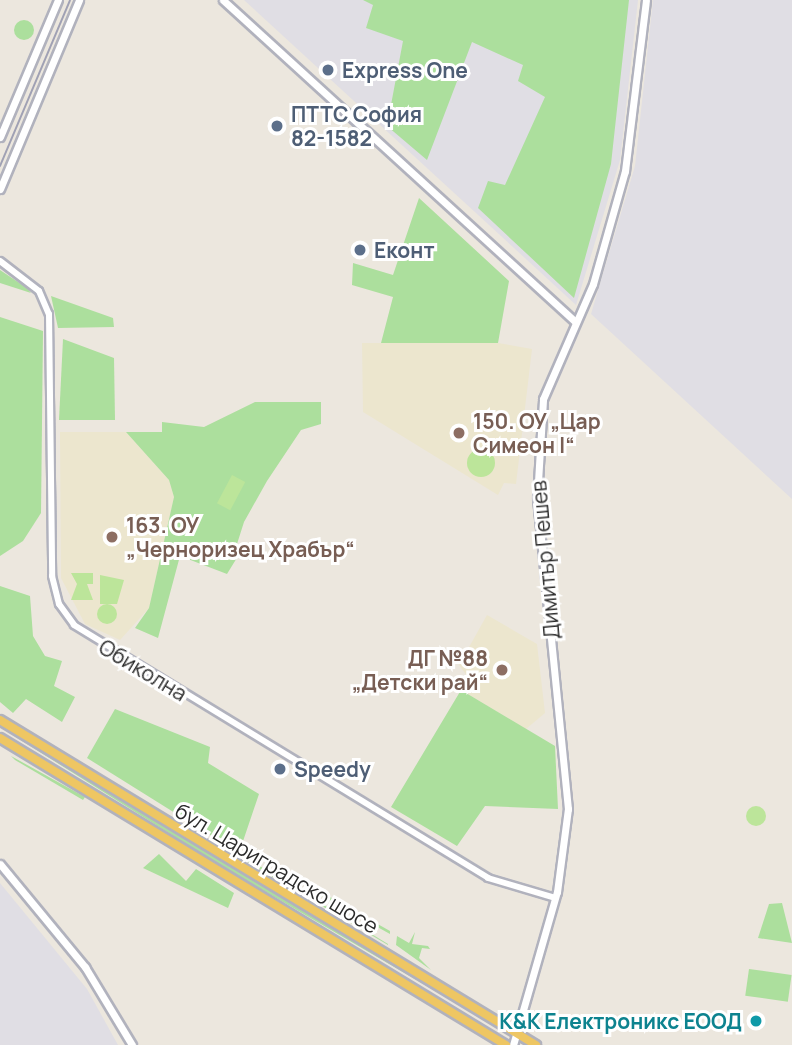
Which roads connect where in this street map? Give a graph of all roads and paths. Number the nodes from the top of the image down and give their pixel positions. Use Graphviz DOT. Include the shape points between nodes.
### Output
graph roads {
  1 [pos="58,0"];
  2 [pos="79,0"];
  3 [pos="223,0"];
  4 [pos="646,0"];
  5 [pos="0,137"];
  6 [pos="0,189"];
  7 [pos="0,261"];
  8 [pos="574,321"];
  9 [pos="0,720"];
  10 [pos="0,738"];
  11 [pos="0,864"];
  12 [pos="555,898"];
  13 [pos="517,1033"];
  14 [pos="132,1045"];
  15 [pos="506,1045"];
  16 [pos="513,1045"];
  17 [pos="536,1045"];
  1 -- 5 [label="main road"];
  2 -- 6 [label="main road"];
  3 -- 8 [label="main road"];
  4 -- 8 [label="main road, Димитър Пешев" via="625,171 601,262"];
  7 -- 12 [label="street, Обиколна" via="39,292 49,314 52,576 59,604 74,625 488,878"];
  8 -- 12 [label="main road, Димитър Пешев" via="543,398 537,458 567,794"];
  9 -- 13 [label="highway, бул. Цариградско шосе"];
  10 -- 15 [label="highway, бул. Цариградско шосе"];
  11 -- 14 [label="main road" via="85,967"];
  12 -- 13 [label="main road, Димитър Пешев"];
  13 -- 16 [label="main road, Димитър Пешев"];
  13 -- 17 [label="highway, бул. Цариградско шосе"];
}
